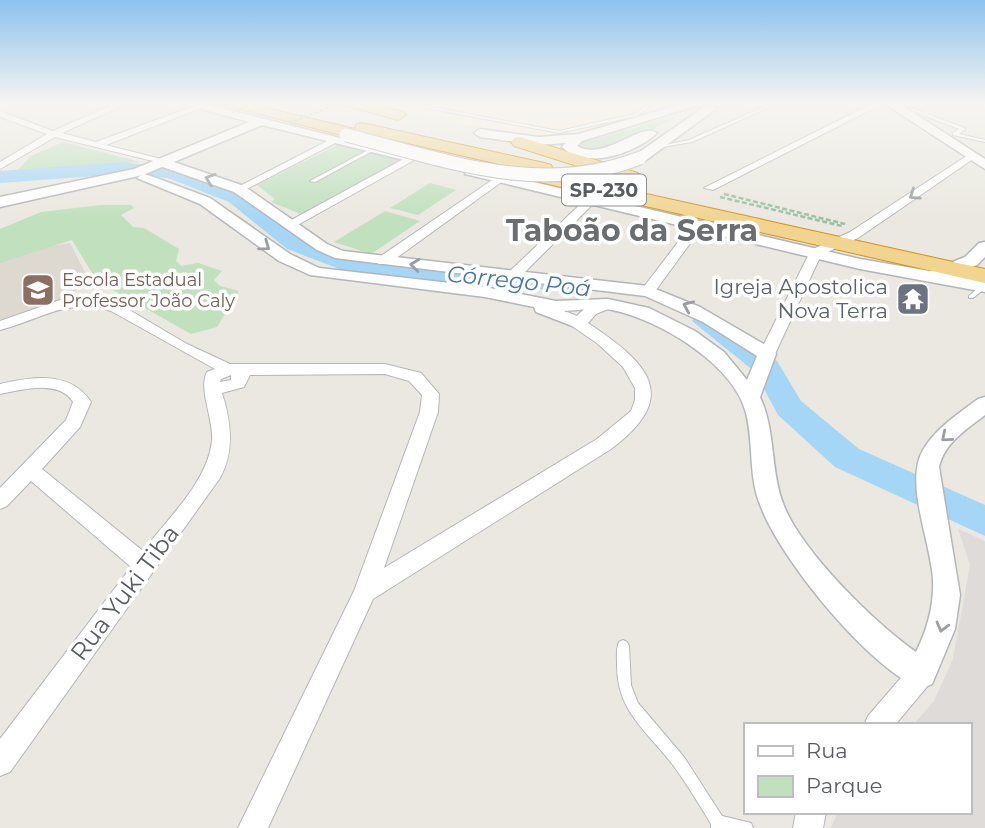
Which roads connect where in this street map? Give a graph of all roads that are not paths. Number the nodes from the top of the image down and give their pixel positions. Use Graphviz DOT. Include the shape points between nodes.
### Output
graph roads {
  1 [pos="41,143"];
  2 [pos="56,143"];
  3 [pos="88,143"];
  4 [pos="103,143"];
  5 [pos="217,143"];
  6 [pos="332,143"];
  7 [pos="355,143"];
  8 [pos="363,143"];
  9 [pos="381,143"];
  10 [pos="386,143"];
  11 [pos="524,143"];
  12 [pos="574,143"];
  13 [pos="628,143"];
  14 [pos="663,143"];
  15 [pos="681,143"];
  16 [pos="802,143"];
  17 [pos="952,143"];
  18 [pos="625,144"];
  19 [pos="38,145"];
  20 [pos="97,145"];
  21 [pos="657,147"];
  22 [pos="374,149"];
  23 [pos="971,157"];
  24 [pos="413,158"];
  25 [pos="985,165"];
  26 [pos="0,166"];
  27 [pos="638,168"];
  28 [pos="149,170"];
  29 [pos="502,178"];
  30 [pos="313,181"];
  31 [pos="239,189"];
  32 [pos="706,192"];
  33 [pos="591,193"];
  34 [pos="0,202"];
  35 [pos="290,223"];
  36 [pos="699,223"];
  37 [pos="838,238"];
  38 [pos="383,261"];
  39 [pos="909,272"];
  40 [pos="972,274"];
  41 [pos="514,275"];
  42 [pos="648,291"];
  43 [pos="514,296"];
  44 [pos="608,304"];
  45 [pos="556,306"];
  46 [pos="580,324"];
  47 [pos="0,326"];
  48 [pos="182,347"];
  49 [pos="765,358"];
  50 [pos="234,376"];
  51 [pos="211,384"];
  52 [pos="0,389"];
  53 [pos="752,393"];
  54 [pos="985,404"];
  55 [pos="221,413"];
  56 [pos="31,470"];
  57 [pos="0,501"];
  58 [pos="144,564"];
  59 [pos="365,592"];
  60 [pos="623,646"];
  61 [pos="921,674"];
  62 [pos="879,723"];
  63 [pos="0,762"];
  64 [pos="718,825"];
  65 [pos="253,828"];
  66 [pos="746,828"];
  1 -- 19 [label="street"];
  2 -- 19 [label="street"];
  3 -- 20 [label="street"];
  4 -- 20 [label="street"];
  5 -- 28 [label="main road"];
  6 -- 31 [label="street"];
  7 -- 22 [label="main road"];
  8 -- 27 [label="main road, bridge" via="532,175"];
  9 -- 37 [label="highway, SP-230"];
  10 -- 33 [label="highway, SP-230"];
  11 -- 27 [label="highway"];
  12 -- 18 [label="main road" via="569,147 590,155"];
  13 -- 18 [label="main road"];
  14 -- 21 [label="main road"];
  15 -- 21 [label="lane"];
  16 -- 32 [label="street"];
  17 -- 23 [label="main road"];
  18 -- 27 [label="main road" via="612,166"];
  19 -- 26 [label="street"];
  20 -- 28 [label="street"];
  21 -- 27 [label="main road"];
  22 -- 24 [label="main road"];
  22 -- 30 [label="lane"];
  23 -- 25 [label="main road"];
  23 -- 37 [label="street, one-way"];
  24 -- 29 [label="main road"];
  24 -- 35 [label="street"];
  27 -- 32 [label="highway"];
  31 -- 28 [label="street, one-way"];
  28 -- 34 [label="main road"];
  28 -- 43 [label="street, one-way" via="206,202 290,263 316,272"];
  29 -- 33 [label="main road"];
  29 -- 38 [label="street"];
  31 -- 35 [label="street"];
  32 -- 37 [label="highway"];
  33 -- 36 [label="main road"];
  33 -- 37 [label="highway" via="652,209"];
  33 -- 41 [label="street"];
  35 -- 38 [label="street" via="340,255"];
  36 -- 37 [label="main road"];
  36 -- 42 [label="street"];
  37 -- 39 [label="highway"];
  37 -- 40 [label="highway, SP-230"];
  37 -- 49 [label="street"];
  41 -- 38 [label="street, one-way"];
  39 -- 40 [label="main road"];
  41 -- 42 [label="street"];
  49 -- 42 [label="street, one-way" via="693,308"];
  43 -- 45 [label="street"];
  43 -- 46 [label="street"];
  44 -- 45 [label="street"];
  44 -- 46 [label="street" via="591,310"];
  44 -- 53 [label="street" via="643,312 689,335 717,356"];
  45 -- 46 [label="street"];
  46 -- 59 [label="street" via="636,372 644,386 644,401 636,416 604,444"];
  47 -- 48 [label="street" via="66,302 99,302"];
  48 -- 50 [label="street"];
  48 -- 51 [label="street, Rua Yuki Tiba"];
  49 -- 53 [label="street"];
  50 -- 51 [label="street" via="213,376"];
  50 -- 55 [label="street, Rua Yuki Tiba"];
  50 -- 59 [label="street" via="312,368 385,369 415,377 431,394 429,412"];
  51 -- 55 [label="street, Rua Yuki Tiba"];
  52 -- 56 [label="street" via="46,383 72,390 82,402 74,423"];
  53 -- 61 [label="street" via="772,506 788,537 831,592 890,651"];
  54 -- 61 [label="street, one-way" via="937,445 929,460 927,481 948,575 942,632"];
  55 -- 58 [label="street, Rua Yuki Tiba" via="222,449 214,473"];
  56 -- 57 [label="street"];
  56 -- 58 [label="street"];
  58 -- 63 [label="street, Rua Yuki Tiba"];
  59 -- 65 [label="street"];
  60 -- 64 [label="lane" via="621,675 626,696 642,721 672,751"];
  61 -- 62 [label="street"];
  64 -- 66 [label="lane"];
}
